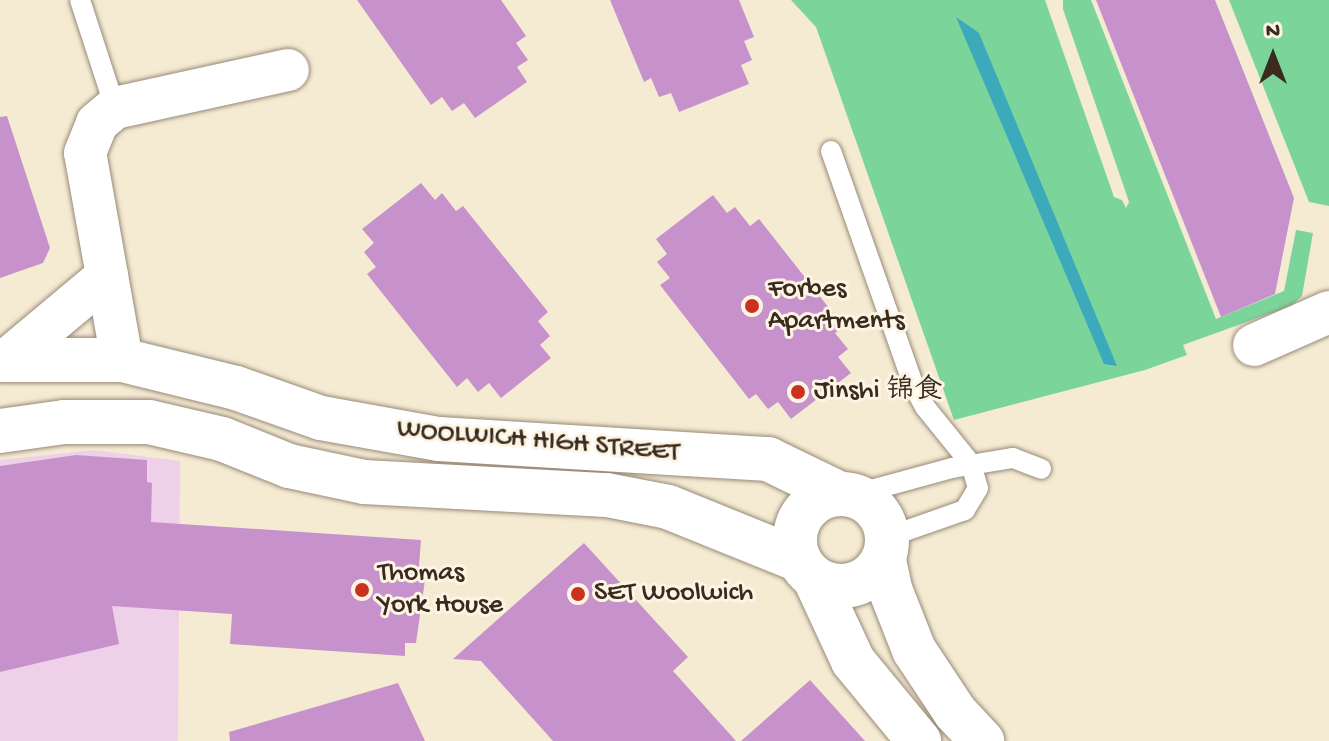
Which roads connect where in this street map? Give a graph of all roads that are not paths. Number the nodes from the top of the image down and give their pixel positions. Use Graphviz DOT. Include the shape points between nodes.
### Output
graph roads {
  1 [pos="80,0"];
  2 [pos="288,70"];
  3 [pos="115,108"];
  4 [pos="831,151"];
  5 [pos="107,276"];
  6 [pos="1329,312"];
  7 [pos="1254,345"];
  8 [pos="4,359"];
  9 [pos="122,360"];
  10 [pos="0,431"];
  11 [pos="971,464"];
  12 [pos="1041,469"];
  13 [pos="845,494"];
  14 [pos="886,549"];
  15 [pos="807,570"];
  16 [pos="919,741"];
  17 [pos="982,741"];
  1 -- 3 [label="lane"];
  2 -- 3 [label="street"];
  3 -- 5 [label="street" via="97,123 85,153"];
  4 -- 11 [label="lane" via="914,387"];
  5 -- 8 [label="street"];
  5 -- 9 [label="street"];
  6 -- 7 [label="street"];
  8 -- 9 [label="main road, WOOLWICH HIGH STREET"];
  9 -- 13 [label="main road, WOOLWICH HIGH STREET" via="236,388 321,418 439,439 768,459"];
  10 -- 15 [label="main road, WOOLWICH HIGH STREET" via="64,422 149,422 222,439 289,466 364,482 607,495 668,507"];
  11 -- 12 [label="lane" via="1013,458"];
  11 -- 13 [label="lane"];
  11 -- 14 [label="lane" via="978,488 965,510"];
  13 -- 14 [label="main road" via="877,510"];
  13 -- 15 [label="main road" via="823,497 801,517 795,531"];
  14 -- 15 [label="main road" via="874,573 861,582 830,586"];
  14 -- 17 [label="main road" via="890,589 914,650 955,712"];
  15 -- 16 [label="main road" via="853,661"];
}
